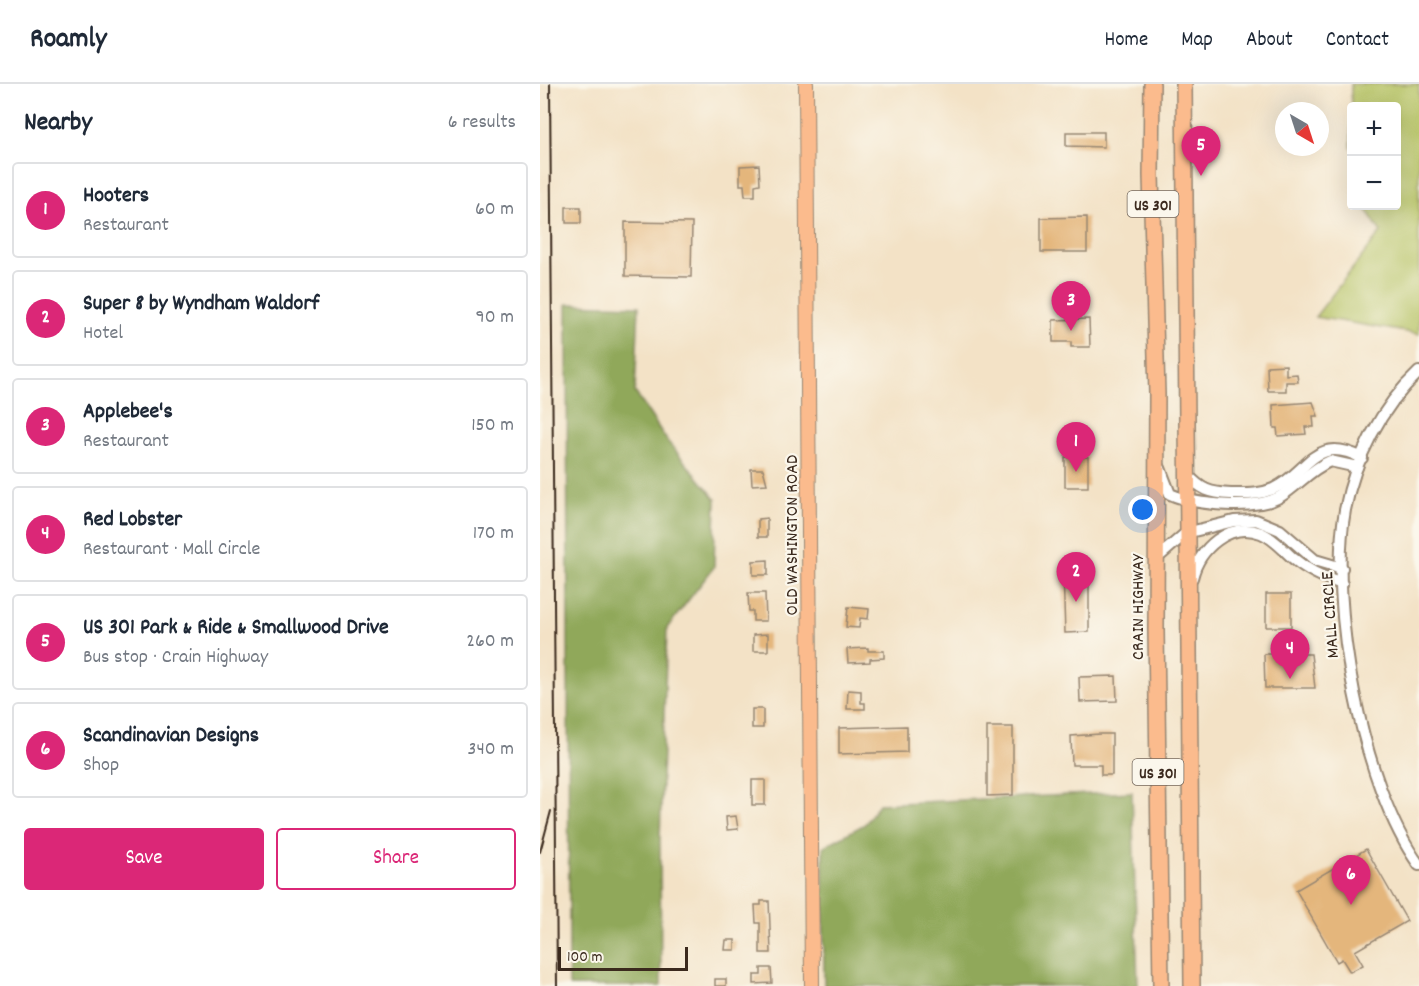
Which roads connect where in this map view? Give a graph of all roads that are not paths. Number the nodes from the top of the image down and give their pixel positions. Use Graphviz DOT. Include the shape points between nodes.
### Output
graph roads {
  1 [pos="806,84"];
  2 [pos="1152,84"];
  3 [pos="1184,84"];
  4 [pos="1419,372"];
  5 [pos="1156,451"];
  6 [pos="1359,463"];
  7 [pos="1186,474"];
  8 [pos="1186,501"];
  9 [pos="1186,533"];
  10 [pos="1156,559"];
  11 [pos="1342,568"];
  12 [pos="1342,584"];
  13 [pos="1188,598"];
  14 [pos="1419,864"];
  15 [pos="812,986"];
  16 [pos="1161,986"];
  17 [pos="1192,986"];
  1 -- 15 [label="main road, OLD WASHINGTON ROAD"];
  2 -- 5 [label="highway, CRAIN HIGHWAY / US 301"];
  3 -- 7 [label="highway, US 301"];
  4 -- 6 [label="street, MALL CIRCLE" via="1385,411"];
  5 -- 8 [label="street" via="1170,494"];
  5 -- 10 [label="highway, CRAIN HIGHWAY / US 301"];
  6 -- 7 [label="street" via="1338,449 1325,451 1274,489 1254,494 1210,493"];
  6 -- 8 [label="street" via="1330,461 1281,496 1262,503"];
  6 -- 11 [label="street, MALL CIRCLE" via="1346,508"];
  7 -- 8 [label="highway, US 301"];
  8 -- 9 [label="highway, US 301"];
  9 -- 10 [label="street"];
  9 -- 11 [label="street" via="1234,521 1256,520 1280,530 1315,560"];
  9 -- 13 [label="highway, US 301"];
  10 -- 16 [label="highway, CRAIN HIGHWAY / US 301"];
  11 -- 12 [label="street, MALL CIRCLE"];
  12 -- 13 [label="street" via="1312,572 1260,533 1236,532 1212,543 1202,554 1195,565"];
  12 -- 14 [label="street, MALL CIRCLE" via="1343,630 1367,749 1403,839"];
  13 -- 17 [label="highway, US 301"];
}
